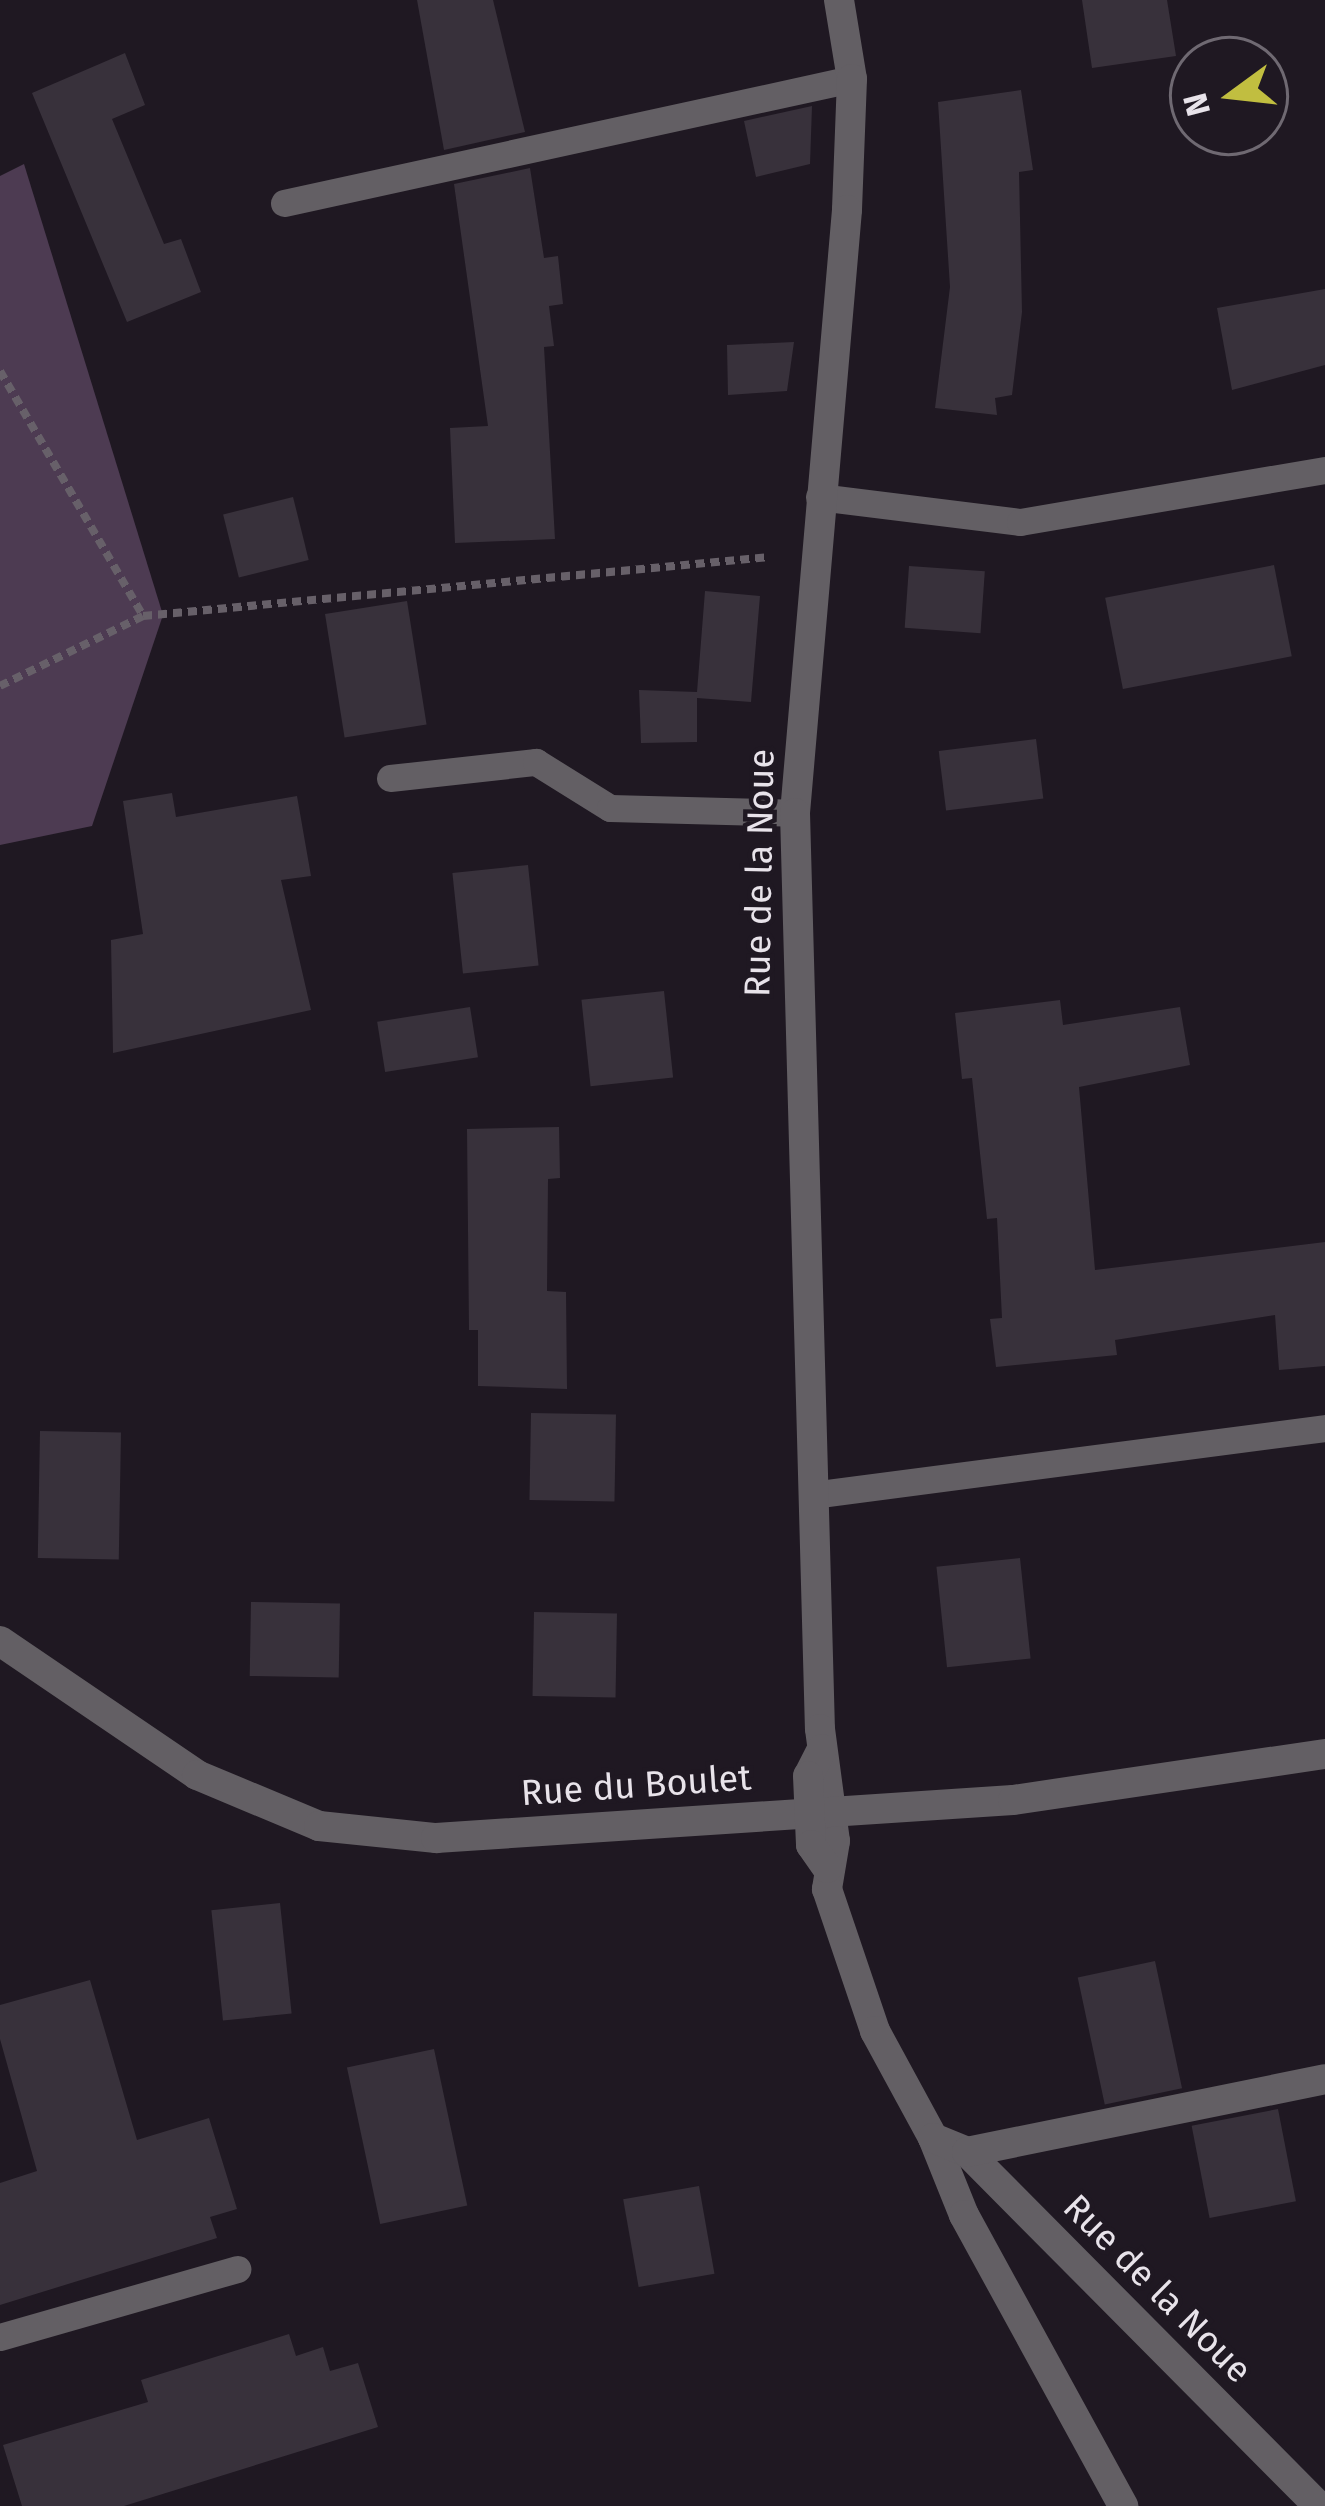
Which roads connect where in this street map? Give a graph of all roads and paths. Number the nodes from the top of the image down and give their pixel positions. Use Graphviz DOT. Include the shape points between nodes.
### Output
graph roads {
  1 [pos="838,0"];
  2 [pos="851,79"];
  3 [pos="284,202"];
  4 [pos="0,371"];
  5 [pos="1325,470"];
  6 [pos="819,497"];
  7 [pos="812,564"];
  8 [pos="143,616"];
  9 [pos="0,686"];
  10 [pos="390,778"];
  11 [pos="795,813"];
  12 [pos="1325,1428"];
  13 [pos="812,1495"];
  14 [pos="0,1641"];
  15 [pos="1325,1754"];
  16 [pos="1325,2079"];
  17 [pos="933,2138"];
  18 [pos="968,2152"];
  19 [pos="237,2270"];
  20 [pos="0,2337"];
  21 [pos="1123,2506"];
  22 [pos="1318,2506"];
  1 -- 2 [label="street, Rue de la Noue"];
  2 -- 3 [label="lane"];
  2 -- 6 [label="street, Rue de la Noue"];
  4 -- 8 [label="path"];
  5 -- 6 [label="lane" via="1020,522"];
  6 -- 7 [label="street, Rue de la Noue"];
  7 -- 8 [label="path" via="766,556"];
  7 -- 11 [label="street, Rue de la Noue"];
  8 -- 9 [label="path"];
  10 -- 11 [label="lane" via="536,762 610,808"];
  11 -- 13 [label="street, Rue de la Noue"];
  12 -- 13 [label="lane"];
  13 -- 17 [label="street, Rue de la Noue" via="822,1749 836,1841 826,1868 849,1971"];
  14 -- 15 [label="street, Rue du Boulet" via="197,1775 319,1826 436,1838 1013,1800"];
  16 -- 18 [label="street"];
  17 -- 18 [label="street, Rue de la Noue"];
  17 -- 21 [label="street, Rue de la Noue" via="964,2215"];
  18 -- 22 [label="street, Rue de la Noue"];
  19 -- 20 [label="lane"];
}
